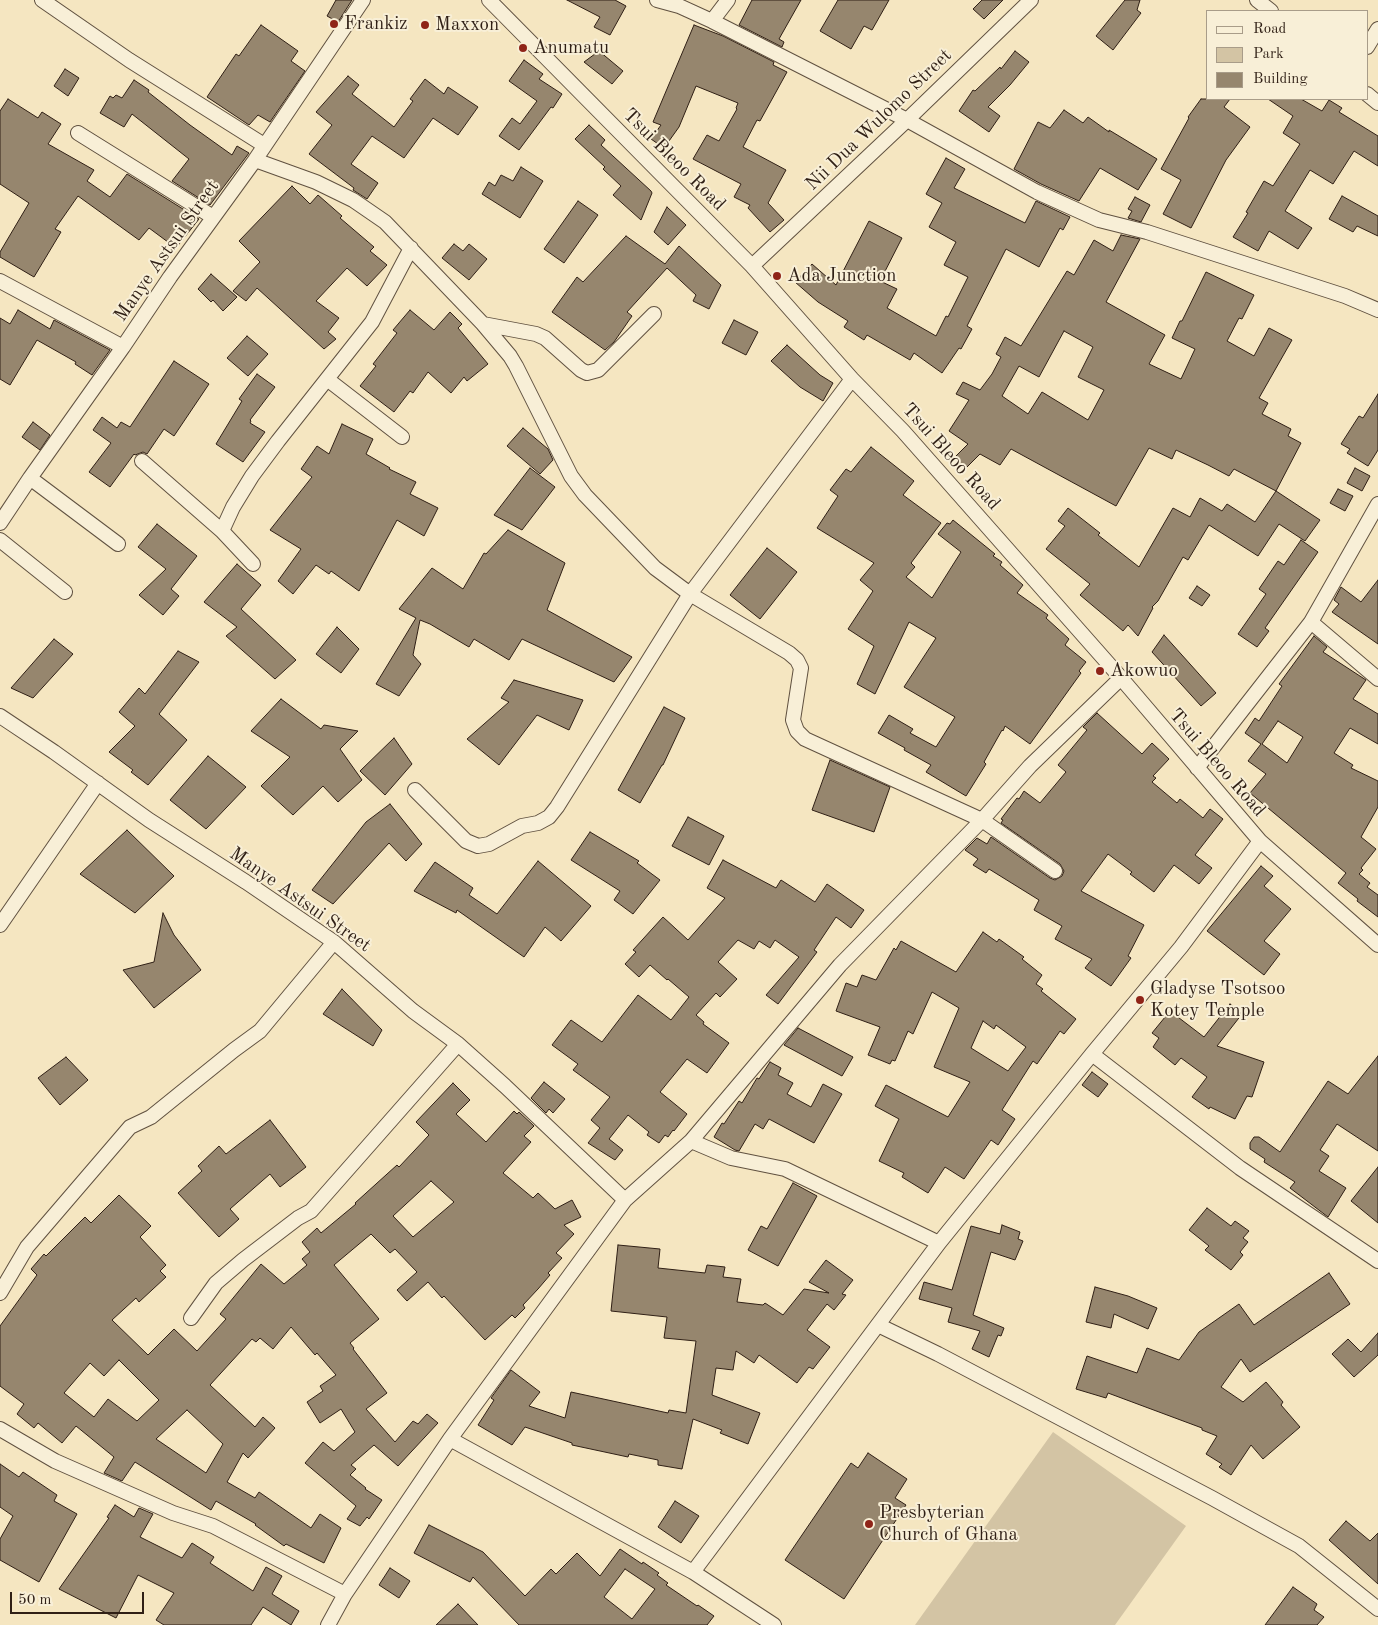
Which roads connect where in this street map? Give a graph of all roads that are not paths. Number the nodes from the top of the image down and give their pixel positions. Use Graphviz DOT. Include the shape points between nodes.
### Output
graph roads {
  1 [pos="42,0"];
  2 [pos="363,0"];
  3 [pos="488,0"];
  4 [pos="658,0"];
  5 [pos="728,0"];
  6 [pos="1031,0"];
  7 [pos="1257,0"];
  8 [pos="1270,10"];
  9 [pos="712,21"];
  10 [pos="1378,29"];
  11 [pos="1368,45"];
  12 [pos="1368,95"];
  13 [pos="1378,103"];
  14 [pos="907,120"];
  15 [pos="78,133"];
  16 [pos="264,145"];
  17 [pos="255,160"];
  18 [pos="213,217"];
  19 [pos="410,248"];
  20 [pos="752,266"];
  21 [pos="0,280"];
  22 [pos="1378,310"];
  23 [pos="654,314"];
  24 [pos="483,324"];
  25 [pos="123,347"];
  26 [pos="852,378"];
  27 [pos="327,379"];
  28 [pos="402,437"];
  29 [pos="142,461"];
  30 [pos="30,478"];
  31 [pos="1378,504"];
  32 [pos="0,523"];
  33 [pos="222,531"];
  34 [pos="0,540"];
  35 [pos="118,544"];
  36 [pos="253,564"];
  37 [pos="65,592"];
  38 [pos="690,594"];
  39 [pos="1311,622"];
  40 [pos="1121,678"];
  41 [pos="1378,679"];
  42 [pos="0,716"];
  43 [pos="1197,768"];
  44 [pos="98,783"];
  45 [pos="415,790"];
  46 [pos="982,820"];
  47 [pos="1260,841"];
  48 [pos="1055,871"];
  49 [pos="0,925"];
  50 [pos="334,942"];
  51 [pos="1378,945"];
  52 [pos="458,1044"];
  53 [pos="1092,1054"];
  54 [pos="691,1141"];
  55 [pos="626,1200"];
  56 [pos="939,1243"];
  57 [pos="1378,1261"];
  58 [pos="0,1293"];
  59 [pos="190,1318"];
  60 [pos="878,1325"];
  61 [pos="0,1429"];
  62 [pos="450,1439"];
  63 [pos="693,1572"];
  64 [pos="345,1594"];
  65 [pos="1378,1609"];
  66 [pos="328,1625"];
  67 [pos="774,1625"];
  1 -- 16 [label="street" via="129,60"];
  2 -- 16 [label="street, Manye Astsui Street"];
  3 -- 20 [label="street, Tsui Bleoo Road"];
  4 -- 9 [label="street"];
  5 -- 9 [label="street"];
  6 -- 14 [label="street, Nii Dua Wulomo Street"];
  7 -- 8 [label="street"];
  9 -- 14 [label="street"];
  10 -- 11 [label="street"];
  12 -- 13 [label="street"];
  14 -- 20 [label="street, Nii Dua Wulomo Street"];
  14 -- 22 [label="street" via="1037,192 1099,220 1147,232 1345,296"];
  15 -- 18 [label="street"];
  16 -- 17 [label="street, Manye Astsui Street"];
  17 -- 18 [label="street, Manye Astsui Street"];
  17 -- 19 [label="street" via="316,182 352,200 385,222"];
  18 -- 25 [label="street, Manye Astsui Street"];
  19 -- 24 [label="street"];
  19 -- 27 [label="street" via="372,322"];
  20 -- 26 [label="street, Tsui Bleoo Road"];
  21 -- 25 [label="street"];
  23 -- 24 [label="street" via="598,370 587,373 545,338"];
  24 -- 38 [label="street" via="516,366 571,476 585,495 655,568"];
  25 -- 30 [label="street, Manye Astsui Street"];
  26 -- 38 [label="street"];
  26 -- 40 [label="street, Tsui Bleoo Road" via="904,431"];
  27 -- 28 [label="street"];
  27 -- 33 [label="street" via="252,476"];
  29 -- 33 [label="street"];
  30 -- 32 [label="street, Manye Astsui Street"];
  30 -- 35 [label="street"];
  31 -- 39 [label="street"];
  33 -- 36 [label="street"];
  34 -- 37 [label="street"];
  38 -- 45 [label="street" via="549,817 478,846 466,841"];
  38 -- 46 [label="street" via="797,660 801,668 793,720 797,731 806,739"];
  39 -- 41 [label="street"];
  39 -- 43 [label="street"];
  40 -- 43 [label="street, Tsui Bleoo Road"];
  40 -- 46 [label="street" via="1030,766"];
  42 -- 44 [label="street, Manye Astsui Street"];
  43 -- 47 [label="street, Tsui Bleoo Road"];
  44 -- 49 [label="street"];
  44 -- 50 [label="street, Manye Astsui Street"];
  46 -- 48 [label="street"];
  46 -- 54 [label="street" via="840,965"];
  47 -- 51 [label="street, Tsui Bleoo Road"];
  47 -- 53 [label="street" via="1181,947"];
  50 -- 52 [label="street, Manye Astsui Street" via="413,1011"];
  50 -- 58 [label="street" via="260,1031 150,1117 130,1127 28,1247"];
  52 -- 55 [label="street, Manye Astsui Street"];
  52 -- 59 [label="street" via="311,1211 216,1283"];
  53 -- 56 [label="street"];
  53 -- 57 [label="street" via="1240,1168"];
  54 -- 55 [label="street"];
  54 -- 56 [label="street" via="731,1158 785,1169"];
  55 -- 62 [label="street"];
  56 -- 60 [label="street"];
  60 -- 63 [label="street"];
  60 -- 65 [label="street" via="947,1358 1299,1546"];
  61 -- 64 [label="street" via="55,1461 173,1513 212,1526"];
  62 -- 63 [label="street"];
  62 -- 64 [label="street"];
  63 -- 67 [label="street"];
  64 -- 66 [label="street"];
}
